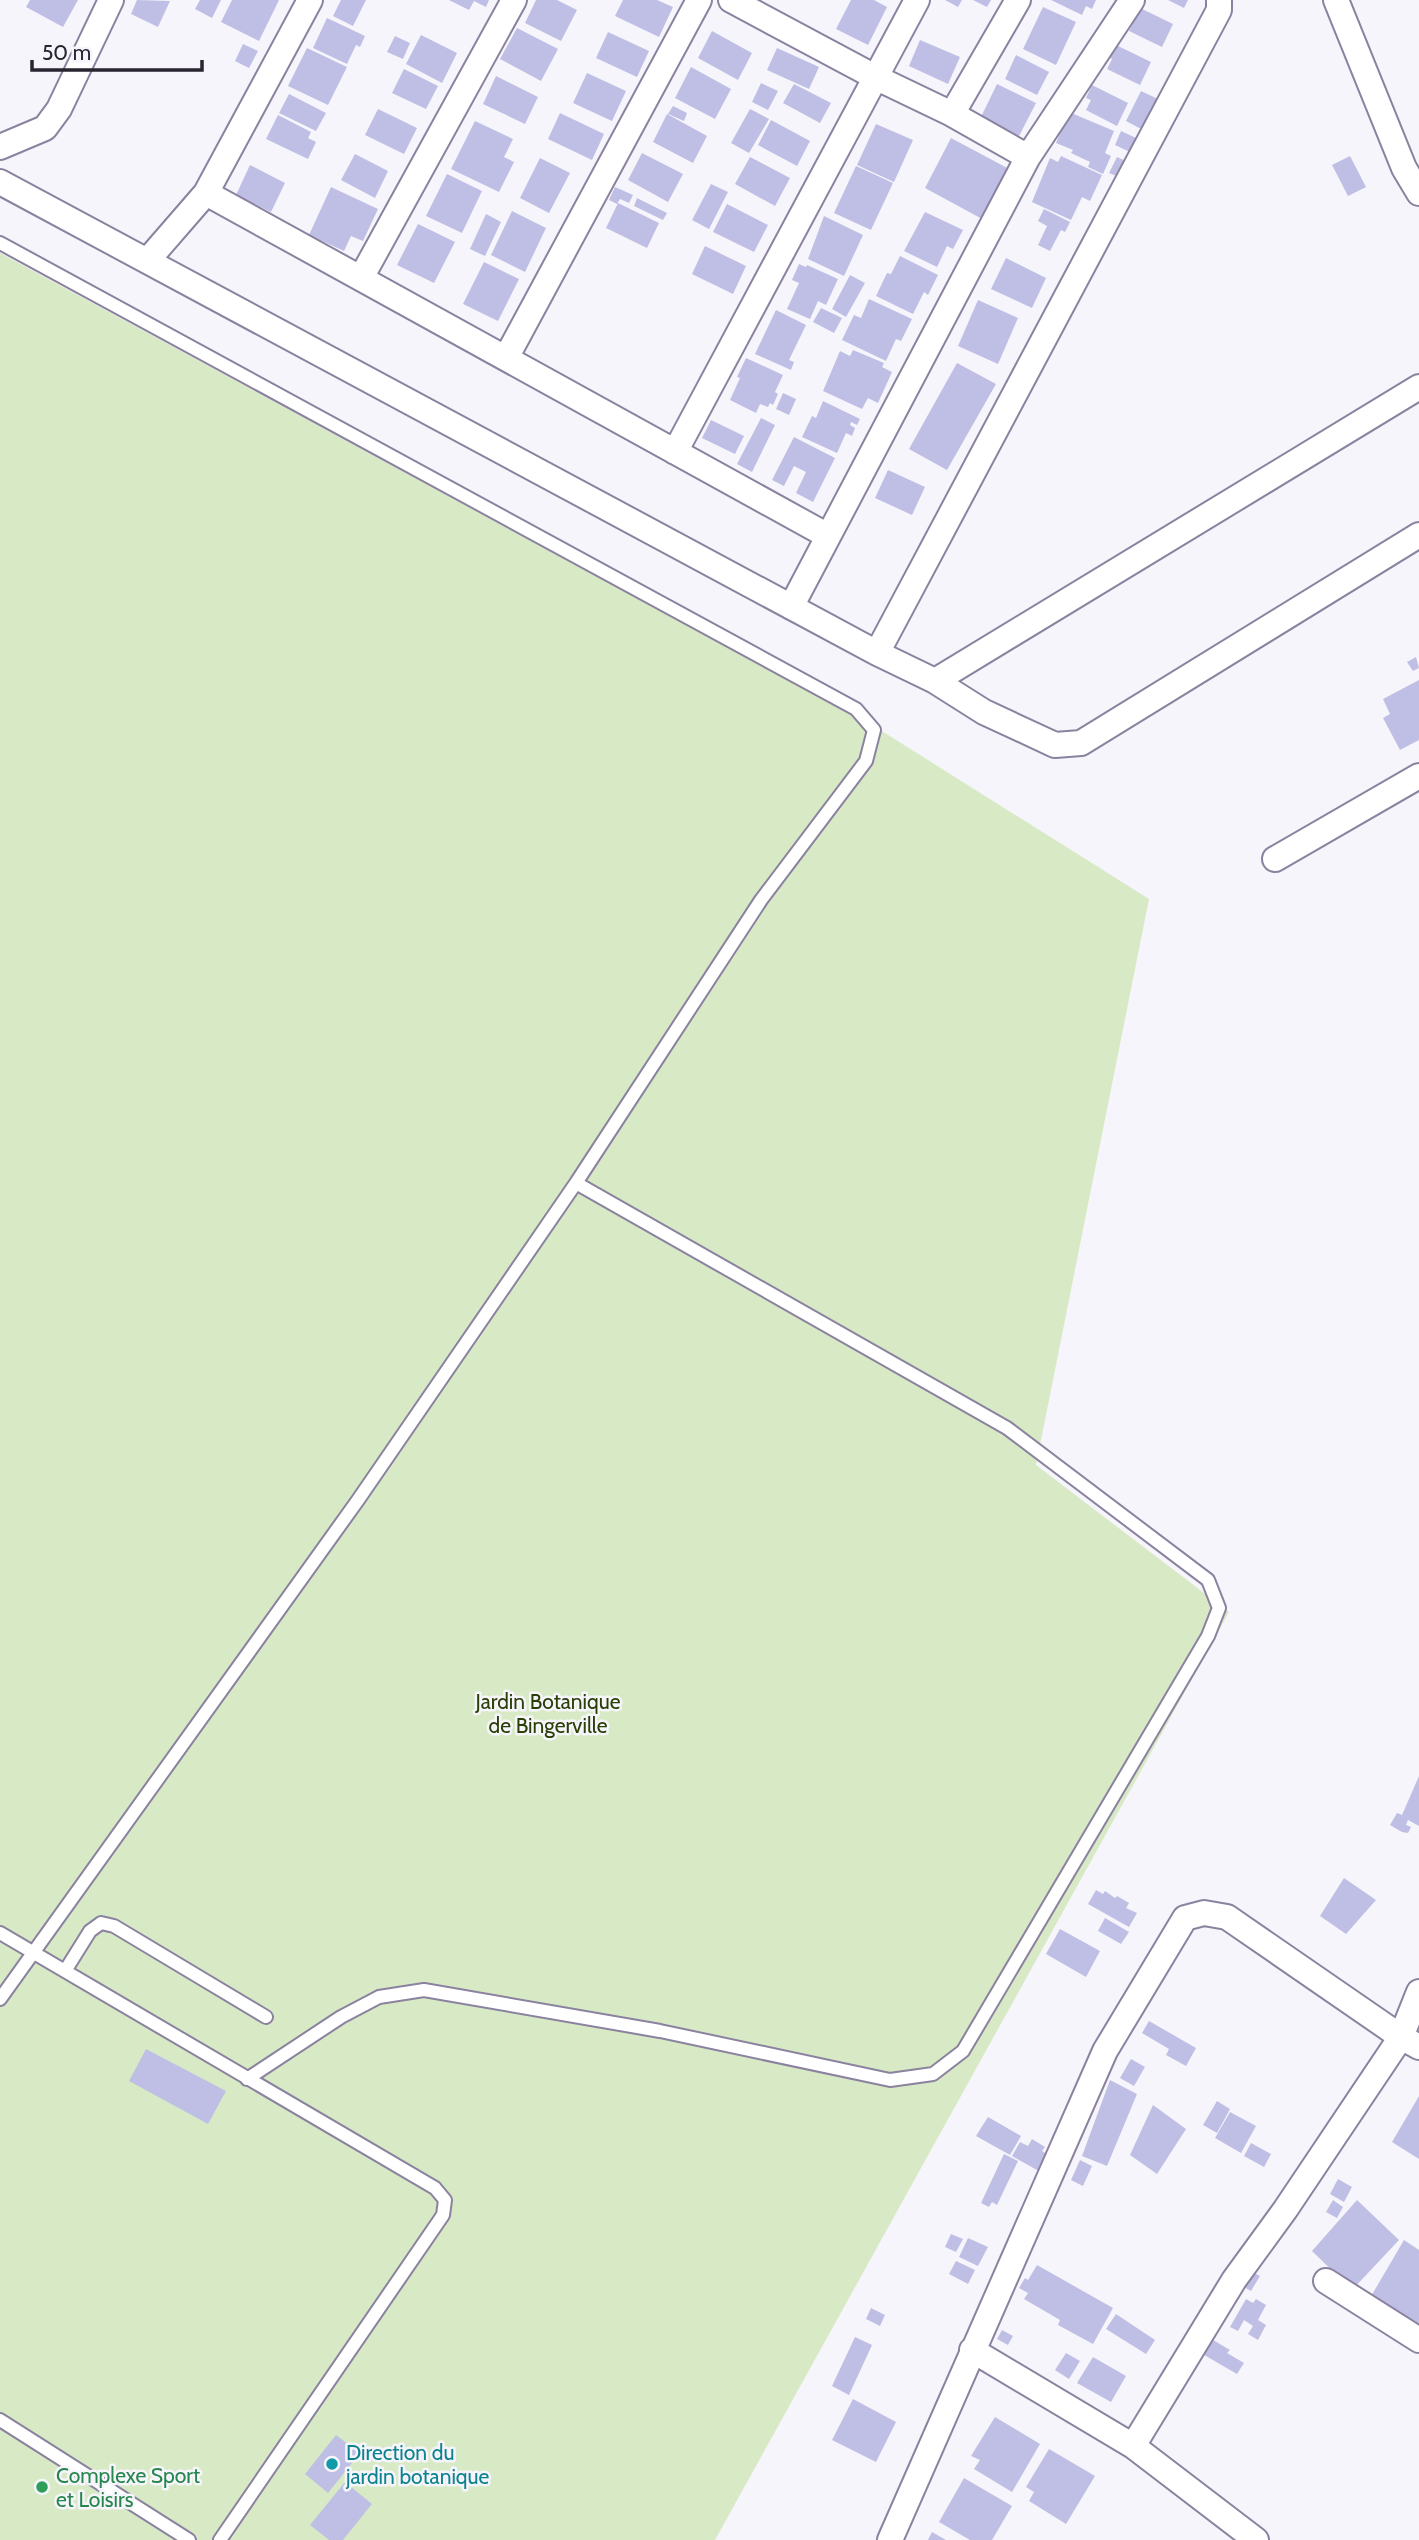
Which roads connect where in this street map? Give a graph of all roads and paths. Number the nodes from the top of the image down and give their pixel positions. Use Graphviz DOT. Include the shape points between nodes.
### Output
graph roads {
  1 [pos="111,0"];
  2 [pos="310,0"];
  3 [pos="514,0"];
  4 [pos="699,0"];
  5 [pos="731,0"];
  6 [pos="917,0"];
  7 [pos="1018,0"];
  8 [pos="1132,0"];
  9 [pos="1219,0"];
  10 [pos="1336,0"];
  11 [pos="877,78"];
  12 [pos="952,114"];
  13 [pos="0,147"];
  14 [pos="1028,157"];
  15 [pos="0,183"];
  16 [pos="206,193"];
  17 [pos="1419,193"];
  18 [pos="0,243"];
  19 [pos="147,261"];
  20 [pos="361,278"];
  21 [pos="506,358"];
  22 [pos="1419,387"];
  23 [pos="676,452"];
  24 [pos="1419,535"];
  25 [pos="828,536"];
  26 [pos="791,607"];
  27 [pos="877,653"];
  28 [pos="934,681"];
  29 [pos="1419,776"];
  30 [pos="1275,859"];
  31 [pos="576,1183"];
  32 [pos="0,1933"];
  33 [pos="33,1952"];
  34 [pos="65,1971"];
  35 [pos="1419,1992"];
  36 [pos="0,1998"];
  37 [pos="267,2017"];
  38 [pos="1410,2042"];
  39 [pos="247,2078"];
  40 [pos="1326,2281"];
  41 [pos="1419,2340"];
  42 [pos="972,2350"];
  43 [pos="0,2420"];
  44 [pos="1133,2446"];
  45 [pos="189,2540"];
  46 [pos="220,2540"];
  47 [pos="890,2540"];
  48 [pos="1256,2540"];
  1 -- 13 [label="street" via="59,109 45,128"];
  2 -- 16 [label="street"];
  3 -- 20 [label="street"];
  4 -- 21 [label="street"];
  5 -- 11 [label="street"];
  6 -- 11 [label="street"];
  7 -- 12 [label="street"];
  8 -- 14 [label="street"];
  9 -- 27 [label="street" via="1219,9"];
  10 -- 17 [label="street" via="1404,168"];
  11 -- 12 [label="street"];
  11 -- 23 [label="street"];
  12 -- 14 [label="street"];
  14 -- 25 [label="street"];
  15 -- 19 [label="street"];
  16 -- 19 [label="street"];
  16 -- 20 [label="street"];
  18 -- 31 [label="lane" via="856,709 874,730 866,761 761,900"];
  19 -- 26 [label="street"];
  20 -- 21 [label="street"];
  21 -- 23 [label="street"];
  22 -- 28 [label="street"];
  23 -- 25 [label="street"];
  24 -- 28 [label="street" via="1081,743 1055,745 985,712"];
  25 -- 26 [label="street"];
  26 -- 27 [label="street"];
  27 -- 28 [label="street"];
  29 -- 30 [label="street"];
  31 -- 33 [label="lane" via="358,1500"];
  31 -- 39 [label="lane" via="1007,1427 1208,1580 1219,1608 1208,1636 963,2050 933,2074 890,2080 660,2031 425,1990 379,1997"];
  32 -- 33 [label="lane"];
  33 -- 34 [label="lane"];
  33 -- 36 [label="lane"];
  34 -- 37 [label="lane" via="90,1931 101,1923 114,1926"];
  34 -- 39 [label="lane"];
  35 -- 38 [label="street"];
  38 -- 42 [label="street" via="1227,1917 1204,1913 1185,1918 1105,2051"];
  38 -- 44 [label="street" via="1234,2280"];
  39 -- 46 [label="lane" via="435,2188 445,2200 443,2215"];
  40 -- 41 [label="street"];
  42 -- 44 [label="street"];
  42 -- 47 [label="street"];
  43 -- 45 [label="lane"];
  44 -- 48 [label="street"];
}
